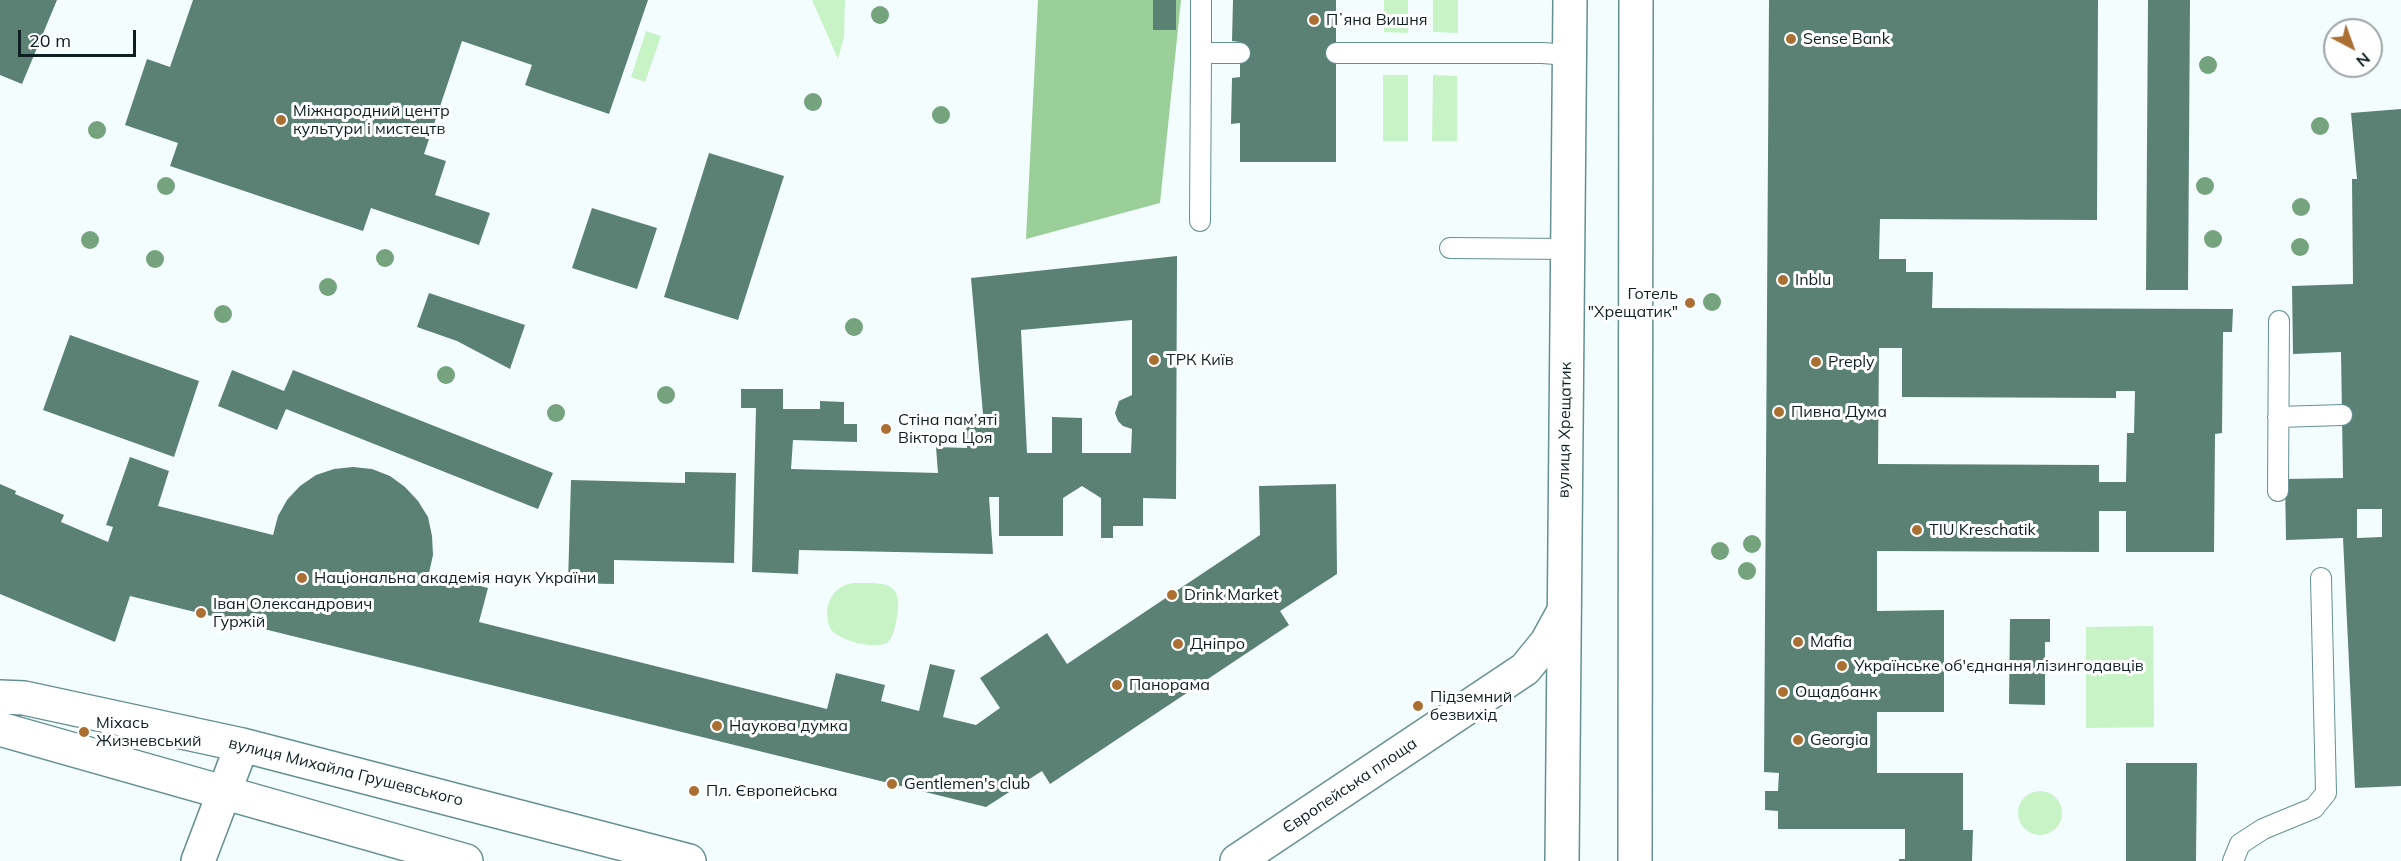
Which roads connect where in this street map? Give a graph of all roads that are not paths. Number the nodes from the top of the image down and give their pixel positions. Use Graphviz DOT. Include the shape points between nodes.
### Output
graph roads {
  1 [pos="1201,0"];
  2 [pos="1570,0"];
  3 [pos="1636,0"];
  4 [pos="1201,53"];
  5 [pos="1240,53"];
  6 [pos="1336,53"];
  7 [pos="1569,55"];
  8 [pos="1200,221"];
  9 [pos="1450,248"];
  10 [pos="1567,249"];
  11 [pos="2279,321"];
  12 [pos="2342,415"];
  13 [pos="2278,417"];
  14 [pos="2278,491"];
  15 [pos="2321,578"];
  16 [pos="1564,611"];
  17 [pos="0,697"];
  18 [pos="0,729"];
  19 [pos="242,745"];
  20 [pos="225,792"];
  21 [pos="198,861"];
  22 [pos="466,861"];
  23 [pos="689,861"];
  24 [pos="1237,861"];
  25 [pos="1562,861"];
  26 [pos="1635,861"];
  27 [pos="2233,861"];
  1 -- 4 [label="lane"];
  2 -- 7 [label="main road, вулиця Хрещатик"];
  3 -- 26 [label="main road"];
  4 -- 5 [label="lane"];
  4 -- 8 [label="lane"];
  6 -- 7 [label="lane"];
  7 -- 10 [label="main road, вулиця Хрещатик"];
  9 -- 10 [label="lane"];
  10 -- 16 [label="main road, вулиця Хрещатик"];
  11 -- 13 [label="lane"];
  12 -- 13 [label="lane"];
  13 -- 14 [label="lane"];
  15 -- 27 [label="lane" via="2326,793 2314,808 2263,829 2240,844"];
  16 -- 24 [label="main road, Європейська площа" via="1547,642 1525,669"];
  16 -- 25 [label="main road, вулиця Хрещатик"];
  17 -- 19 [label="main road, вулиця Михайла Грушевського" via="24,698"];
  18 -- 20 [label="main road"];
  19 -- 20 [label="main road"];
  19 -- 23 [label="main road, вулиця Михайла Грушевського"];
  20 -- 21 [label="main road"];
  20 -- 22 [label="main road"];
}
